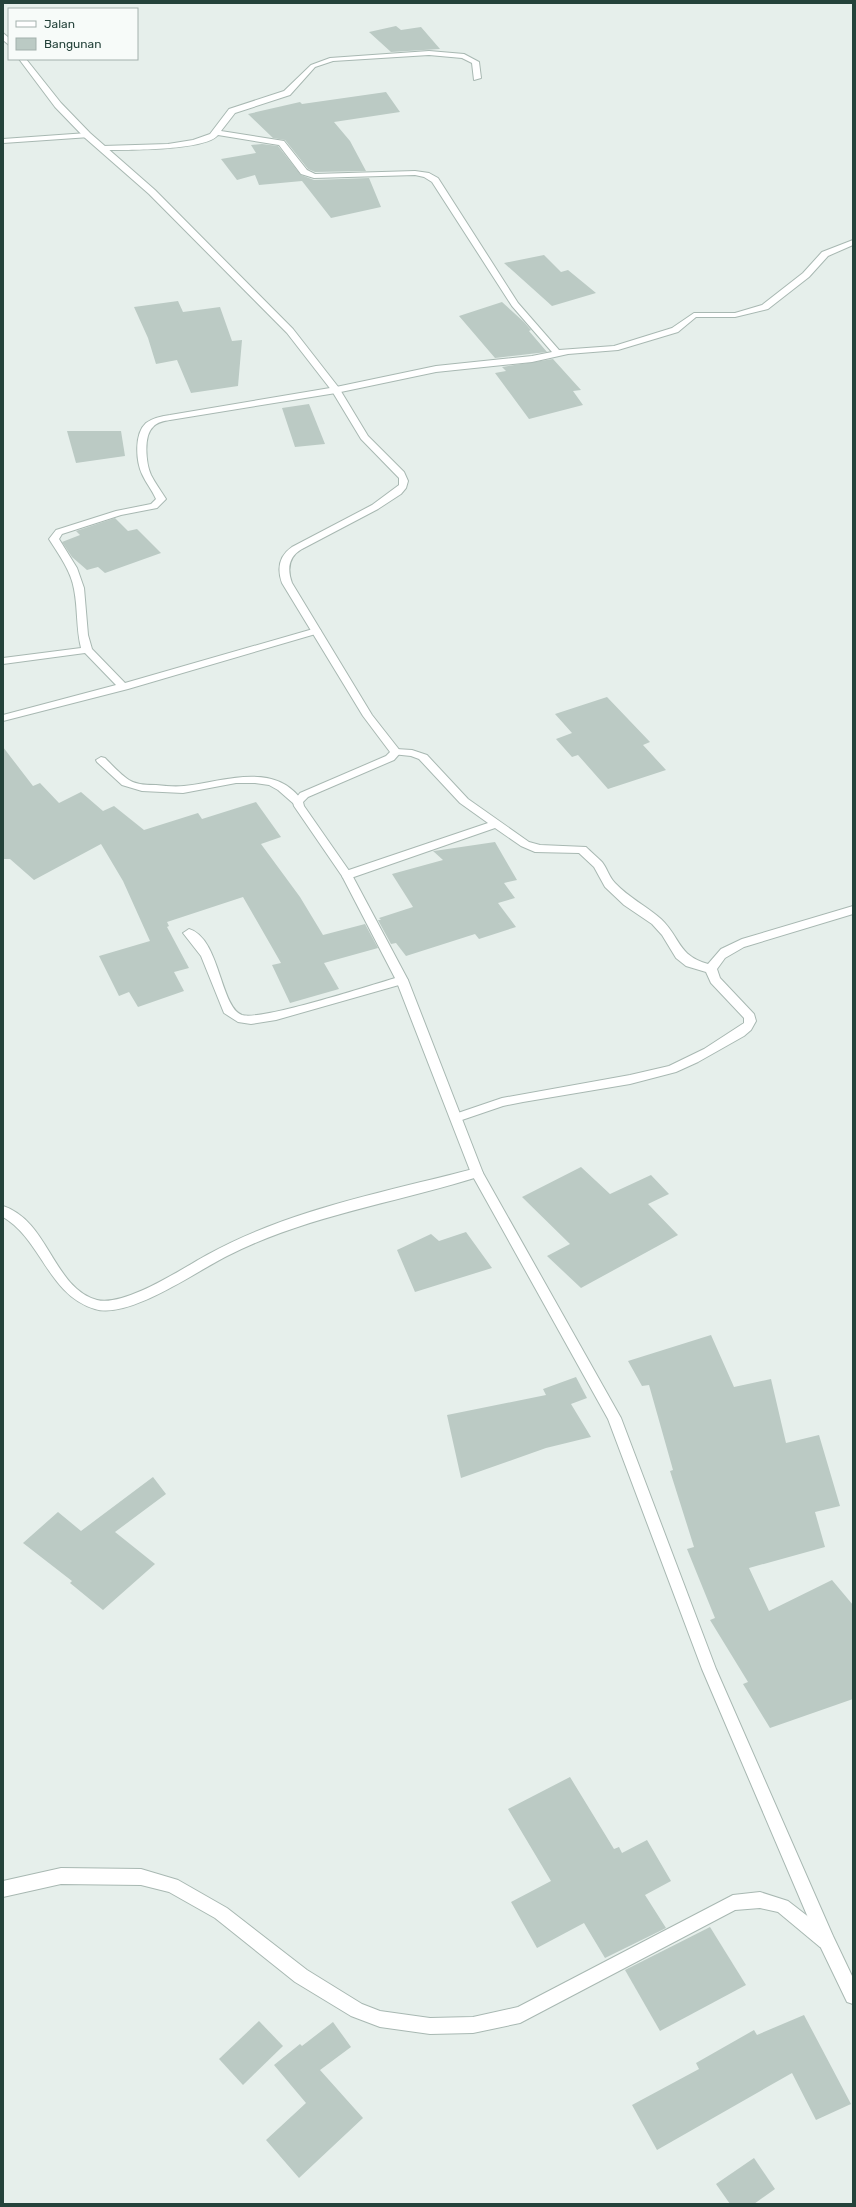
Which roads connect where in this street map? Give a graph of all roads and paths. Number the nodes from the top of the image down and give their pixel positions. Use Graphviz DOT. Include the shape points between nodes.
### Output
graph roads {
  1 [pos="23,60"];
  2 [pos="477,78"];
  3 [pos="216,132"];
  4 [pos="87,135"];
  5 [pos="3,141"];
  6 [pos="103,148"];
  7 [pos="853,242"];
  8 [pos="557,353"];
  9 [pos="336,390"];
  10 [pos="316,631"];
  11 [pos="87,650"];
  12 [pos="3,661"];
  13 [pos="124,686"];
  14 [pos="3,718"];
  15 [pos="396,752"];
  16 [pos="101,760"];
  17 [pos="298,802"];
  18 [pos="497,824"];
  19 [pos="347,875"];
  20 [pos="853,910"];
  21 [pos="189,932"];
  22 [pos="711,970"];
  23 [pos="402,980"];
  24 [pos="456,1118"];
  25 [pos="477,1173"];
  26 [pos="3,1211"];
  27 [pos="3,1889"];
  28 [pos="827,1942"];
  29 [pos="853,1996"];
  1 -- 4 [label="street" via="58,105"];
  2 -- 3 [label="street" via="475,62 464,56 429,54 332,60 313,66 287,93 252,102 232,111"];
  3 -- 6 [label="street" via="213,136 194,142 168,146"];
  3 -- 8 [label="street" via="281,143 304,172 314,176 415,173 431,177 515,304"];
  4 -- 5 [label="street"];
  4 -- 6 [label="street"];
  6 -- 9 [label="street" via="152,192 290,331"];
  7 -- 8 [label="street" via="825,254 806,275 771,304 760,309 735,315 698,314 675,330 615,348"];
  8 -- 9 [label="street" via="532,359 436,370"];
  9 -- 10 [label="street" via="364,436 401,474 403,485 399,492 387,500 315,537 286,558 284,567 287,583"];
  9 -- 11 [label="street" via="184,415 157,421 147,427 142,447 143,469 159,495 158,503 59,532 55,536 56,544 72,568 79,588 82,635"];
  10 -- 13 [label="street"];
  10 -- 15 [label="street" via="368,716"];
  11 -- 12 [label="street"];
  11 -- 13 [label="street"];
  13 -- 14 [label="street"];
  15 -- 17 [label="street" via="390,758 304,795"];
  15 -- 18 [label="street" via="423,757 464,801"];
  16 -- 17 [label="street" via="126,783 142,788 183,790 236,780 255,780 276,785"];
  17 -- 19 [label="street"];
  18 -- 19 [label="street"];
  18 -- 22 [label="street" via="525,844 538,849 582,850 598,865 609,884 666,932 680,955 690,963"];
  19 -- 23 [label="street"];
  20 -- 22 [label="street" via="730,948 715,959"];
  21 -- 23 [label="street" via="207,956 228,1010 238,1018 251,1020 276,1016"];
  22 -- 24 [label="street" via="715,980 751,1020 749,1026 722,1044 673,1068 503,1102"];
  23 -- 24 [label="street"];
  24 -- 25 [label="street"];
  25 -- 26 [label="street" via="363,1203 256,1237 158,1287 116,1305 97,1305 70,1290 26,1226"];
  25 -- 28 [label="street" via="614,1418 709,1669"];
  27 -- 28 [label="street" via="61,1876 141,1877 172,1885 221,1913 301,1976 357,2010 380,2019 430,2026 473,2025 520,2016 733,1903 760,1900 782,1906"];
  28 -- 29 [label="street"];
}
